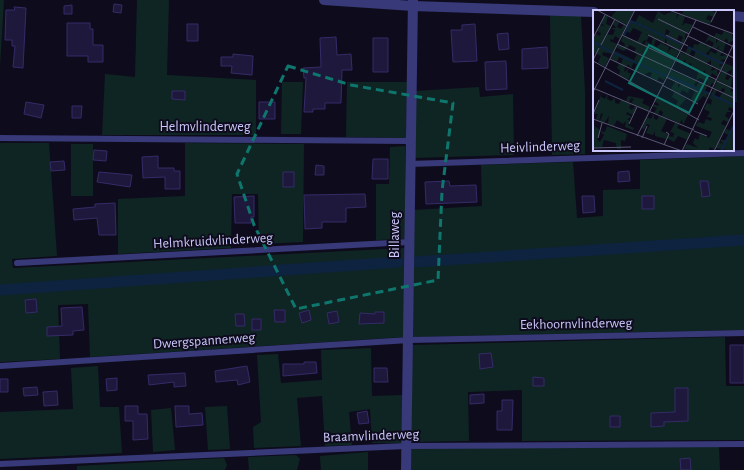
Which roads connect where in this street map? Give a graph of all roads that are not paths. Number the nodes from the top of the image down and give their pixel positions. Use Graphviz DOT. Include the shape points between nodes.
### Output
graph roads {
  1 [pos="324,0"];
  2 [pos="413,3"];
  3 [pos="593,12"];
  4 [pos="734,16"];
  5 [pos="744,17"];
  6 [pos="0,138"];
  7 [pos="410,141"];
  8 [pos="744,153"];
  9 [pos="409,164"];
  10 [pos="409,242"];
  11 [pos="17,263"];
  12 [pos="744,333"];
  13 [pos="408,340"];
  14 [pos="0,366"];
  15 [pos="744,444"];
  16 [pos="406,446"];
  17 [pos="0,464"];
  18 [pos="406,470"];
  1 -- 2 [label="street"];
  2 -- 3 [label="street"];
  2 -- 7 [label="street, Billaweg"];
  4 -- 5 [label="street"];
  6 -- 7 [label="lane, Helmvlinderweg"];
  7 -- 9 [label="street, Billaweg"];
  8 -- 9 [label="lane, Heivlinderweg"];
  9 -- 10 [label="street, Billaweg"];
  10 -- 11 [label="lane, Helmkruidvlinderweg"];
  10 -- 13 [label="street, Billaweg"];
  12 -- 13 [label="lane, Eekhoornvlinderweg"];
  13 -- 14 [label="lane, Dwergspannerweg"];
  13 -- 16 [label="street, Billaweg"];
  15 -- 16 [label="lane, Braamvlinderweg"];
  16 -- 17 [label="lane, Braamvlinderweg"];
  16 -- 18 [label="street, Billaweg"];
}
